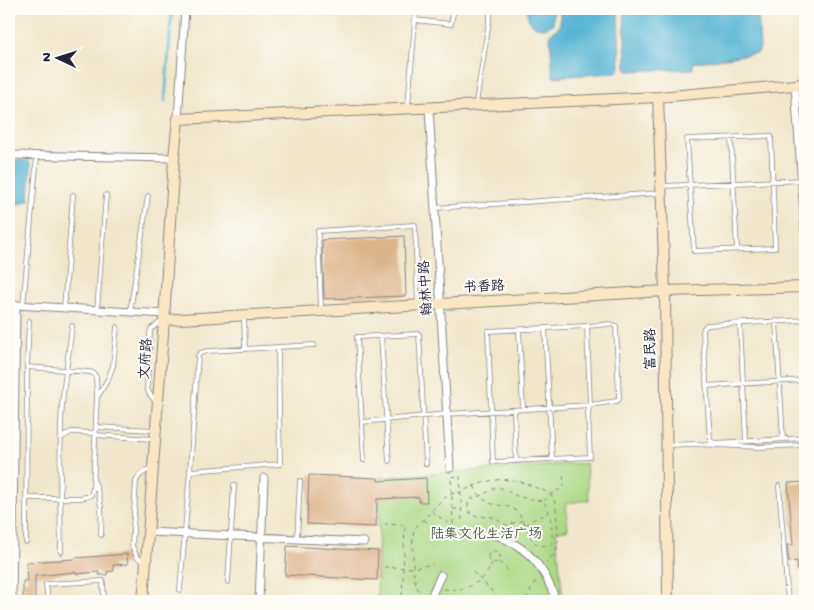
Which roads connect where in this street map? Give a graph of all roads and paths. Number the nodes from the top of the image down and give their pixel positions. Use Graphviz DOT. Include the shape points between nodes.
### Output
graph roads {
  1 [pos="186,9"];
  2 [pos="416,9"];
  3 [pos="454,9"];
  4 [pos="491,9"];
  5 [pos="415,20"];
  6 [pos="805,83"];
  7 [pos="795,85"];
  8 [pos="658,97"];
  9 [pos="476,105"];
  10 [pos="408,108"];
  11 [pos="429,108"];
  12 [pos="178,119"];
  13 [pos="731,138"];
  14 [pos="9,155"];
  15 [pos="38,155"];
  16 [pos="174,158"];
  17 [pos="803,180"];
  18 [pos="773,182"];
  19 [pos="734,184"];
  20 [pos="690,185"];
  21 [pos="661,190"];
  22 [pos="106,194"];
  23 [pos="73,195"];
  24 [pos="148,196"];
  25 [pos="435,208"];
  26 [pos="805,231"];
  27 [pos="738,249"];
  28 [pos="805,287"];
  29 [pos="665,291"];
  30 [pos="441,304"];
  31 [pos="418,305"];
  32 [pos="16,306"];
  33 [pos="64,308"];
  34 [pos="97,310"];
  35 [pos="321,311"];
  36 [pos="130,312"];
  37 [pos="244,315"];
  38 [pos="164,317"];
  39 [pos="805,320"];
  40 [pos="29,321"];
  41 [pos="776,321"];
  42 [pos="740,323"];
  43 [pos="72,326"];
  44 [pos="586,326"];
  45 [pos="117,327"];
  46 [pos="545,328"];
  47 [pos="520,330"];
  48 [pos="381,336"];
  49 [pos="314,345"];
  50 [pos="278,348"];
  51 [pos="245,349"];
  52 [pos="27,367"];
  53 [pos="67,370"];
  54 [pos="805,380"];
  55 [pos="780,381"];
  56 [pos="743,384"];
  57 [pos="706,386"];
  58 [pos="98,396"];
  59 [pos="590,405"];
  60 [pos="549,408"];
  61 [pos="523,409"];
  62 [pos="514,410"];
  63 [pos="491,411"];
  64 [pos="447,414"];
  65 [pos="424,417"];
  66 [pos="386,420"];
  67 [pos="362,422"];
  68 [pos="61,426"];
  69 [pos="96,427"];
  70 [pos="71,432"];
  71 [pos="95,434"];
  72 [pos="155,435"];
  73 [pos="61,438"];
  74 [pos="805,438"];
  75 [pos="783,439"];
  76 [pos="746,441"];
  77 [pos="805,444"];
  78 [pos="667,445"];
  79 [pos="552,459"];
  80 [pos="364,460"];
  81 [pos="389,461"];
  82 [pos="516,461"];
  83 [pos="426,464"];
  84 [pos="153,466"];
  85 [pos="450,468"];
  86 [pos="190,471"];
  87 [pos="563,473"];
  88 [pos="264,478"];
  89 [pos="93,479"];
  90 [pos="300,481"];
  91 [pos="234,485"];
  92 [pos="473,486"];
  93 [pos="778,486"];
  94 [pos="461,493"];
  95 [pos="452,494"];
  96 [pos="551,494"];
  97 [pos="480,496"];
  98 [pos="26,498"];
  99 [pos="60,498"];
  100 [pos="543,501"];
  101 [pos="461,508"];
  102 [pos="452,509"];
  103 [pos="549,510"];
  104 [pos="431,512"];
  105 [pos="423,520"];
  106 [pos="523,521"];
  107 [pos="385,524"];
  108 [pos="450,524"];
  109 [pos="453,524"];
  110 [pos="462,524"];
  111 [pos="526,526"];
  112 [pos="438,531"];
  113 [pos="148,532"];
  114 [pos="185,534"];
  115 [pos="101,535"];
  116 [pos="496,535"];
  117 [pos="231,536"];
  118 [pos="262,537"];
  119 [pos="296,539"];
  120 [pos="26,542"];
  121 [pos="364,542"];
  122 [pos="553,544"];
  123 [pos="559,544"];
  124 [pos="61,552"];
  125 [pos="499,561"];
  126 [pos="492,562"];
  127 [pos="146,564"];
  128 [pos="433,564"];
  129 [pos="384,567"];
  130 [pos="403,568"];
  131 [pos="413,568"];
  132 [pos="508,570"];
  133 [pos="542,570"];
  134 [pos="473,572"];
  135 [pos="442,575"];
  136 [pos="480,579"];
  137 [pos="228,582"];
  138 [pos="436,587"];
  139 [pos="180,590"];
  140 [pos="526,599"];
  141 [pos="556,599"];
  142 [pos="381,600"];
  143 [pos="12,601"];
  144 [pos="48,601"];
  145 [pos="104,601"];
  146 [pos="143,601"];
  147 [pos="259,601"];
  148 [pos="428,601"];
  149 [pos="487,601"];
  150 [pos="497,601"];
  151 [pos="668,601"];
  152 [pos="788,601"];
  1 -- 12 [label="street"];
  2 -- 5 [label="lane"];
  3 -- 5 [label="lane" via="451,24"];
  4 -- 9 [label="lane"];
  5 -- 10 [label="lane"];
  6 -- 7 [label="street"];
  7 -- 8 [label="street"];
  7 -- 17 [label="street"];
  8 -- 9 [label="street"];
  8 -- 21 [label="street, 富民路"];
  9 -- 11 [label="street"];
  10 -- 11 [label="street"];
  10 -- 12 [label="street"];
  11 -- 25 [label="street, 翰林中路"];
  12 -- 16 [label="street, 文府路"];
  13 -- 18 [label="lane" via="771,136"];
  13 -- 19 [label="lane"];
  13 -- 20 [label="lane" via="688,139"];
  14 -- 15 [label="street"];
  15 -- 16 [label="street"];
  15 -- 32 [label="lane"];
  16 -- 38 [label="street, 文府路"];
  17 -- 18 [label="lane"];
  17 -- 26 [label="street"];
  18 -- 19 [label="lane"];
  18 -- 27 [label="lane" via="775,248"];
  19 -- 20 [label="lane"];
  19 -- 27 [label="lane"];
  20 -- 21 [label="lane"];
  20 -- 27 [label="lane" via="694,251"];
  21 -- 25 [label="lane"];
  21 -- 29 [label="street, 富民路"];
  22 -- 34 [label="lane"];
  23 -- 33 [label="lane"];
  24 -- 36 [label="lane"];
  25 -- 30 [label="street, 翰林中路"];
  28 -- 29 [label="street, 书香路"];
  29 -- 30 [label="street, 书香路"];
  29 -- 78 [label="street, 富民路"];
  30 -- 31 [label="street, 书香路"];
  30 -- 64 [label="street, 翰林中路"];
  31 -- 35 [label="street, 书香路"];
  31 -- 35 [label="lane" via="415,226 328,230 318,231"];
  32 -- 33 [label="street"];
  32 -- 143 [label="street"];
  33 -- 34 [label="street"];
  34 -- 36 [label="street"];
  35 -- 37 [label="street, 书香路"];
  36 -- 38 [label="street"];
  37 -- 38 [label="street, 书香路"];
  37 -- 51 [label="lane"];
  38 -- 72 [label="street, 文府路"];
  39 -- 41 [label="lane"];
  40 -- 52 [label="lane"];
  41 -- 42 [label="lane"];
  41 -- 55 [label="lane"];
  42 -- 56 [label="lane"];
  42 -- 57 [label="lane" via="704,328"];
  43 -- 53 [label="lane"];
  44 -- 46 [label="lane"];
  44 -- 59 [label="lane"];
  44 -- 59 [label="lane" via="611,324 617,331 619,399 614,403"];
  45 -- 58 [label="lane" via="113,366"];
  46 -- 47 [label="lane"];
  46 -- 60 [label="lane"];
  47 -- 61 [label="lane"];
  47 -- 63 [label="lane" via="488,331"];
  48 -- 65 [label="lane" via="420,334"];
  48 -- 66 [label="lane"];
  48 -- 67 [label="lane" via="357,337"];
  49 -- 50 [label="lane"];
  50 -- 51 [label="lane"];
  50 -- 86 [label="lane" via="280,464"];
  51 -- 86 [label="lane" via="204,351 198,356"];
  52 -- 53 [label="lane"];
  52 -- 98 [label="lane"];
  53 -- 58 [label="lane" via="94,373"];
  53 -- 68 [label="lane"];
  54 -- 55 [label="lane"];
  55 -- 56 [label="lane"];
  55 -- 75 [label="lane"];
  56 -- 57 [label="lane"];
  56 -- 76 [label="lane"];
  57 -- 76 [label="lane" via="710,440 715,443"];
  58 -- 69 [label="lane"];
  59 -- 60 [label="lane"];
  59 -- 79 [label="lane" via="590,457"];
  60 -- 61 [label="lane"];
  60 -- 79 [label="lane"];
  61 -- 62 [label="lane"];
  62 -- 63 [label="lane"];
  62 -- 82 [label="lane"];
  63 -- 64 [label="lane"];
  63 -- 82 [label="lane" via="493,462"];
  64 -- 65 [label="lane"];
  64 -- 85 [label="street, 翰林中路"];
  65 -- 66 [label="lane"];
  65 -- 83 [label="lane"];
  66 -- 67 [label="lane"];
  66 -- 81 [label="lane"];
  67 -- 80 [label="lane"];
  68 -- 70 [label="lane"];
  68 -- 73 [label="lane"];
  69 -- 71 [label="lane"];
  69 -- 72 [label="lane"];
  70 -- 71 [label="lane"];
  70 -- 73 [label="lane"];
  71 -- 72 [label="lane"];
  71 -- 89 [label="lane"];
  72 -- 84 [label="street, 文府路"];
  73 -- 99 [label="lane"];
  74 -- 75 [label="lane"];
  75 -- 76 [label="lane"];
  77 -- 78 [label="lane" via="758,447"];
  78 -- 151 [label="street, 富民路"];
  79 -- 82 [label="lane"];
  84 -- 113 [label="street, 文府路"];
  84 -- 127 [label="lane" via="136,481 132,546 137,557"];
  86 -- 114 [label="lane"];
  87 -- 96 [label="path" via="564,487"];
  88 -- 118 [label="street"];
  89 -- 99 [label="lane" via="91,495"];
  89 -- 115 [label="lane" via="101,503"];
  90 -- 119 [label="lane"];
  91 -- 117 [label="lane"];
  92 -- 94 [label="path"];
  92 -- 96 [label="path" via="508,480"];
  92 -- 97 [label="path"];
  93 -- 152 [label="lane"];
  94 -- 95 [label="path"];
  94 -- 95 [label="path" via="460,476 451,477"];
  94 -- 101 [label="path"];
  95 -- 102 [label="path"];
  95 -- 104 [label="path"];
  96 -- 100 [label="path"];
  96 -- 123 [label="path" via="556,506"];
  97 -- 100 [label="path" via="497,487 520,497"];
  97 -- 106 [label="path" via="490,503 512,508"];
  97 -- 106 [label="path" via="468,503 473,516 493,517 509,525"];
  98 -- 99 [label="lane"];
  98 -- 120 [label="lane"];
  99 -- 124 [label="lane"];
  100 -- 103 [label="path"];
  101 -- 102 [label="path"];
  101 -- 110 [label="path"];
  102 -- 109 [label="path"];
  103 -- 111 [label="path" via="545,516 532,520"];
  103 -- 122 [label="path"];
  104 -- 105 [label="path"];
  104 -- 108 [label="path"];
  105 -- 112 [label="path"];
  105 -- 131 [label="path" via="414,532"];
  106 -- 111 [label="path"];
  107 -- 130 [label="path" via="405,524"];
  111 -- 122 [label="path" via="537,545"];
  113 -- 114 [label="street"];
  113 -- 127 [label="street, 文府路"];
  114 -- 117 [label="street"];
  114 -- 139 [label="lane"];
  116 -- 133 [label="street" via="519,546"];
  117 -- 118 [label="street"];
  117 -- 137 [label="lane"];
  118 -- 119 [label="street"];
  118 -- 147 [label="street"];
  119 -- 121 [label="street"];
  122 -- 123 [label="path"];
  123 -- 133 [label="path"];
  125 -- 126 [label="path"];
  125 -- 126 [label="path" via="500,553 492,550 488,556"];
  125 -- 132 [label="path"];
  126 -- 136 [label="path"];
  127 -- 146 [label="street, 文府路"];
  128 -- 131 [label="path"];
  129 -- 130 [label="path"];
  130 -- 131 [label="path"];
  130 -- 142 [label="path" via="401,600"];
  131 -- 148 [label="path" via="418,591"];
  133 -- 140 [label="path"];
  133 -- 141 [label="street"];
  134 -- 136 [label="path"];
  135 -- 138 [label="street"];
  136 -- 138 [label="path" via="472,586 458,590"];
  136 -- 150 [label="path"];
  138 -- 148 [label="street"];
  140 -- 141 [label="path"];
  140 -- 150 [label="path"];
  144 -- 145 [label="lane" via="46,584 103,581"];
  149 -- 150 [label="path"];
}
